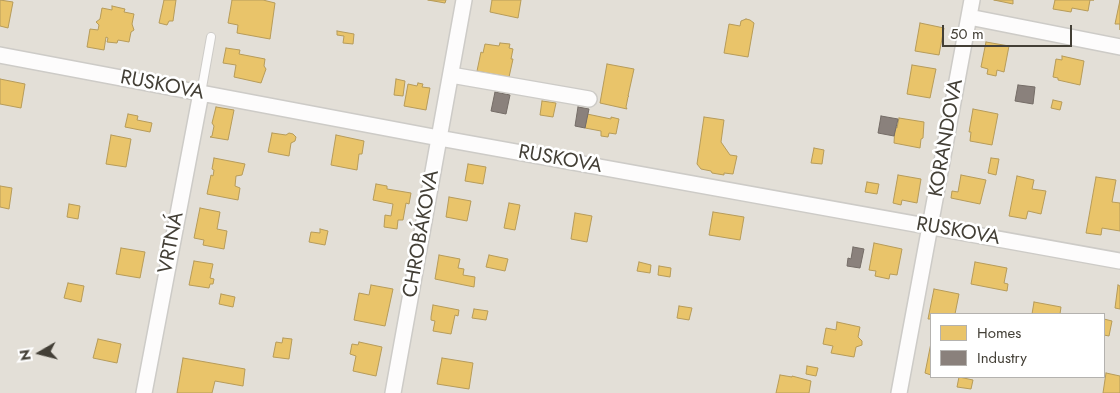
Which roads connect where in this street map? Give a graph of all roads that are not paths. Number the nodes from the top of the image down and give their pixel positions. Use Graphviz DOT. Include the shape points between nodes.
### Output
graph roads {
  1 [pos="464,0"];
  2 [pos="972,0"];
  3 [pos="969,17"];
  4 [pos="211,37"];
  5 [pos="1120,47"];
  6 [pos="0,55"];
  7 [pos="450,75"];
  8 [pos="201,93"];
  9 [pos="589,99"];
  10 [pos="439,138"];
  11 [pos="930,227"];
  12 [pos="1120,261"];
  13 [pos="144,393"];
  14 [pos="393,393"];
  15 [pos="899,393"];
  1 -- 7 [label="street, CHROBÁKOVA"];
  2 -- 3 [label="street, KORANDOVA"];
  3 -- 5 [label="street"];
  3 -- 11 [label="street, KORANDOVA"];
  4 -- 8 [label="lane"];
  6 -- 8 [label="street, RUSKOVA"];
  7 -- 9 [label="street"];
  7 -- 10 [label="street, CHROBÁKOVA"];
  8 -- 10 [label="street, RUSKOVA"];
  8 -- 13 [label="street, VRTNÁ"];
  10 -- 11 [label="street, RUSKOVA"];
  10 -- 14 [label="street, CHROBÁKOVA"];
  11 -- 12 [label="street, RUSKOVA"];
  11 -- 15 [label="street, KORANDOVA"];
}
